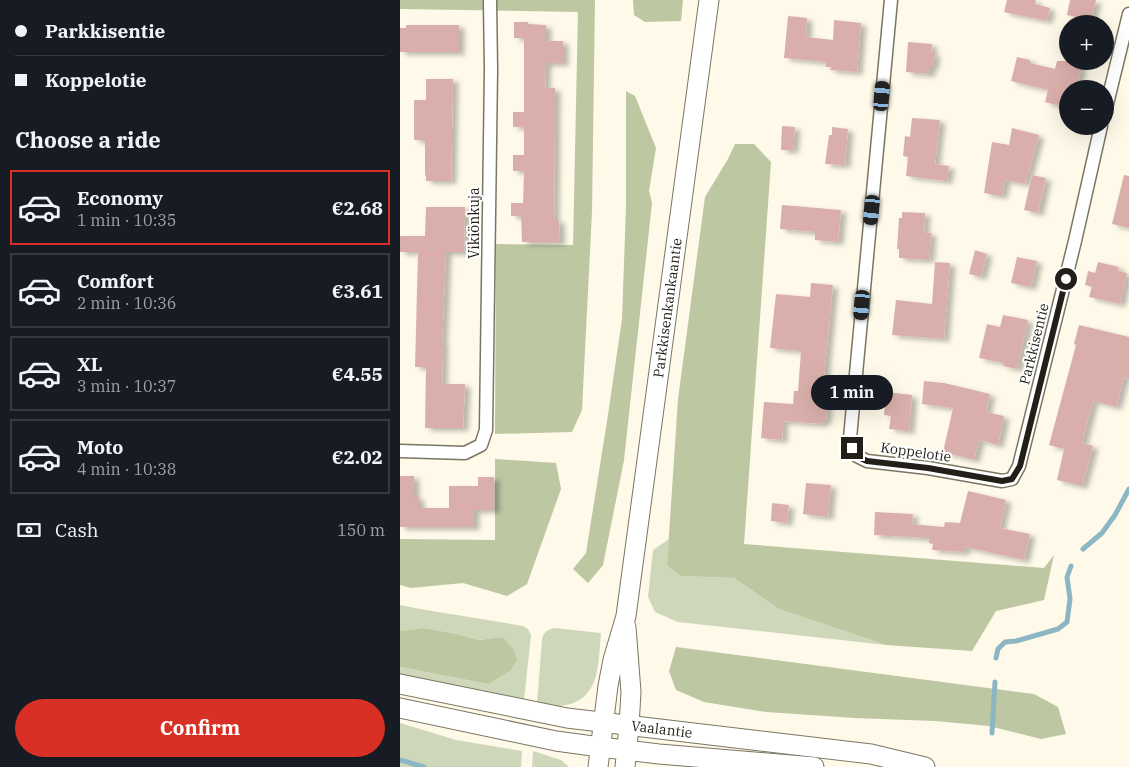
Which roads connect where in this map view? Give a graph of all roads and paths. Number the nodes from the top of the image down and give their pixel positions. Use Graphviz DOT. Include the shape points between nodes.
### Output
graph roads {
  1 [pos="709,0"];
  2 [pos="891,0"];
  3 [pos="490,1"];
  4 [pos="1129,14"];
  5 [pos="1113,80"];
  6 [pos="1100,135"];
  7 [pos="400,451"];
  8 [pos="1012,479"];
  9 [pos="626,616"];
  10 [pos="400,684"];
  11 [pos="400,708"];
  12 [pos="603,723"];
  13 [pos="629,726"];
  14 [pos="600,747"];
  15 [pos="626,758"];
  16 [pos="598,767"];
  17 [pos="814,767"];
  18 [pos="925,767"];
  1 -- 9 [label="street, Parkkisenkankaantie"];
  2 -- 8 [label="street, Koppelotie" via="850,438 852,448 856,456 867,461 1002,481"];
  3 -- 7 [label="street, Vikiönkuja" via="486,430 481,445 466,453"];
  4 -- 5 [label="street"];
  6 -- 8 [label="street, Parkkisentie" via="1020,466"];
  9 -- 12 [label="street, Parkkisenkankaantie" via="613,660"];
  9 -- 13 [label="street, Parkkisenkankaantie" via="631,692"];
  10 -- 12 [label="street, Vaalantie"];
  11 -- 14 [label="street, Vaalantie" via="556,741"];
  12 -- 13 [label="street, Vaalantie"];
  12 -- 14 [label="street, Parkkisenkankaantie"];
  13 -- 15 [label="street, Parkkisenkankaantie"];
  13 -- 18 [label="street, Vaalantie" via="870,754"];
  14 -- 15 [label="street, Vaalantie"];
  14 -- 16 [label="street, Parkkisenkankaantie"];
  15 -- 17 [label="street, Vaalantie"];
}
